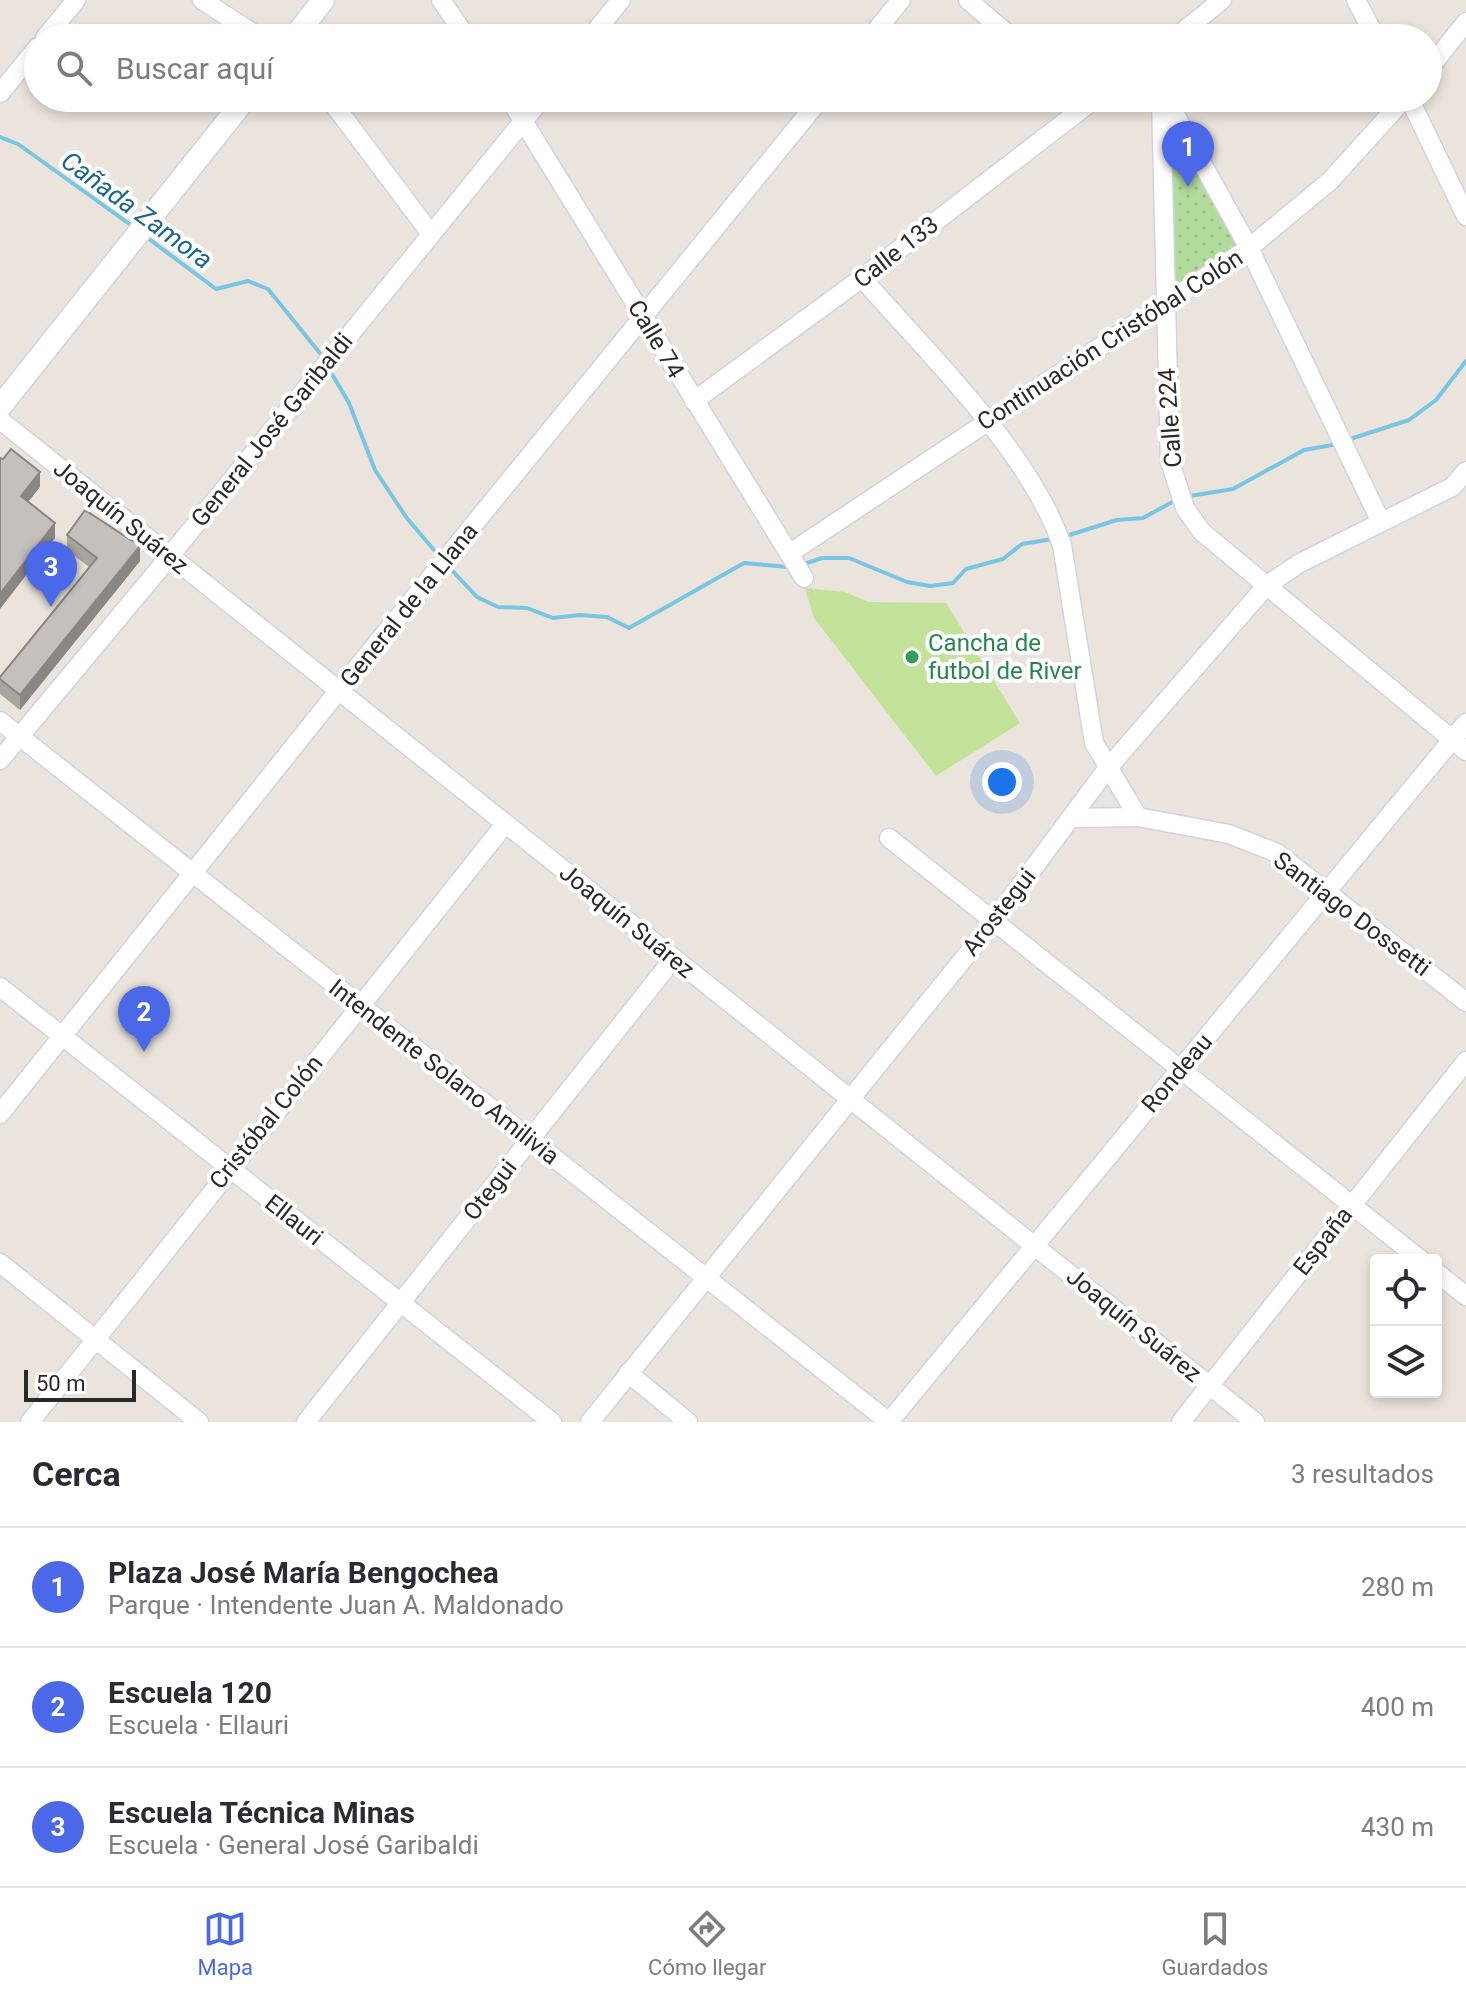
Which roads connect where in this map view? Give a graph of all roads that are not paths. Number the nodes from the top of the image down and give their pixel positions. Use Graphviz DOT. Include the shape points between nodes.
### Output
graph roads {
  1 [pos="76,0"];
  2 [pos="202,0"];
  3 [pos="323,0"];
  4 [pos="441,0"];
  5 [pos="621,0"];
  6 [pos="901,0"];
  7 [pos="968,0"];
  8 [pos="1222,0"];
  9 [pos="1356,0"];
  10 [pos="1466,22"];
  11 [pos="56,24"];
  12 [pos="239,24"];
  13 [pos="305,24"];
  14 [pos="457,24"];
  15 [pos="601,24"];
  16 [pos="881,24"];
  17 [pos="996,24"];
  18 [pos="1192,24"];
  19 [pos="1369,24"];
  20 [pos="1442,52"];
  21 [pos="24,64"];
  22 [pos="0,93"];
  23 [pos="235,112"];
  24 [pos="340,112"];
  25 [pos="519,112"];
  26 [pos="531,112"];
  27 [pos="810,112"];
  28 [pos="1073,112"];
  29 [pos="1163,112"];
  30 [pos="1171,112"];
  31 [pos="1394,112"];
  32 [pos="1414,112"];
  33 [pos="524,120"];
  34 [pos="1466,216"];
  35 [pos="431,234"];
  36 [pos="1249,248"];
  37 [pos="862,278"];
  38 [pos="1164,302"];
  39 [pos="643,317"];
  40 [pos="694,401"];
  41 [pos="0,407"];
  42 [pos="0,420"];
  43 [pos="987,421"];
  44 [pos="1466,471"];
  45 [pos="1381,522"];
  46 [pos="170,556"];
  47 [pos="797,565"];
  48 [pos="1267,585"];
  49 [pos="339,690"];
  50 [pos="0,721"];
  51 [pos="1466,723"];
  52 [pos="19,737"];
  53 [pos="1459,745"];
  54 [pos="0,760"];
  55 [pos="1107,769"];
  56 [pos="1138,817"];
  57 [pos="1071,818"];
  58 [pos="505,824"];
  59 [pos="889,838"];
  60 [pos="191,873"];
  61 [pos="1328,891"];
  62 [pos="994,921"];
  63 [pos="674,958"];
  64 [pos="0,987"];
  65 [pos="1466,1002"];
  66 [pos="360,1005"];
  67 [pos="63,1036"];
  68 [pos="1466,1061"];
  69 [pos="1180,1069"];
  70 [pos="850,1099"];
  71 [pos="0,1114"];
  72 [pos="530,1139"];
  73 [pos="229,1169"];
  74 [pos="1352,1205"];
  75 [pos="1034,1246"];
  76 [pos="1413,1254"];
  77 [pos="0,1263"];
  78 [pos="706,1277"];
  79 [pos="1442,1277"];
  80 [pos="1466,1296"];
  81 [pos="401,1302"];
  82 [pos="95,1339"];
  83 [pos="628,1373"];
  84 [pos="1211,1387"];
  85 [pos="30,1422"];
  86 [pos="199,1422"];
  87 [pos="306,1422"];
  88 [pos="552,1422"];
  89 [pos="590,1422"];
  90 [pos="688,1422"];
  91 [pos="889,1422"];
  92 [pos="1181,1422"];
  93 [pos="1255,1422"];
  1 -- 11 [label="street"];
  2 -- 12 [label="street"];
  3 -- 13 [label="street"];
  4 -- 14 [label="street"];
  5 -- 15 [label="street"];
  6 -- 16 [label="street"];
  7 -- 17 [label="street"];
  8 -- 18 [label="street"];
  9 -- 19 [label="street"];
  10 -- 20 [label="street"];
  21 -- 22 [label="street"];
  23 -- 41 [label="street"];
  24 -- 35 [label="street"];
  25 -- 33 [label="street, Calle 74"];
  26 -- 33 [label="street, General José Garibaldi"];
  27 -- 39 [label="street, General de la Llana"];
  28 -- 37 [label="street, Calle 133"];
  29 -- 38 [label="street, Calle 224"];
  30 -- 36 [label="street"];
  31 -- 36 [label="street, Continuación Cristóbal Colón" via="1330,181"];
  32 -- 34 [label="street"];
  33 -- 35 [label="street, General José Garibaldi"];
  33 -- 39 [label="street, Calle 74"];
  35 -- 46 [label="street, General José Garibaldi"];
  36 -- 38 [label="street, Continuación Cristóbal Colón"];
  36 -- 45 [label="street"];
  37 -- 40 [label="street, Calle 133"];
  37 -- 43 [label="street"];
  38 -- 43 [label="street, Continuación Cristóbal Colón"];
  38 -- 48 [label="street, Calle 224" via="1170,462 1176,487 1202,532"];
  39 -- 40 [label="street, Calle 74"];
  39 -- 49 [label="street, General de la Llana"];
  40 -- 47 [label="street, Calle 74"];
  42 -- 46 [label="street, Joaquín Suárez"];
  43 -- 47 [label="street, Continuación Cristóbal Colón"];
  43 -- 55 [label="street" via="1053,519 1062,545 1094,743"];
  44 -- 45 [label="street, Arostegui" via="1452,487"];
  45 -- 48 [label="street, Arostegui"];
  46 -- 49 [label="street, Joaquín Suárez"];
  46 -- 52 [label="street, General José Garibaldi"];
  48 -- 53 [label="street, Calle 224"];
  48 -- 55 [label="street, Arostegui"];
  49 -- 58 [label="street, Joaquín Suárez"];
  49 -- 60 [label="street, General de la Llana"];
  50 -- 52 [label="street, Intendente Solano Amilivia"];
  51 -- 53 [label="street, Rondeau"];
  52 -- 54 [label="street, General José Garibaldi"];
  52 -- 60 [label="street, Intendente Solano Amilivia"];
  53 -- 61 [label="street, Rondeau"];
  55 -- 56 [label="street"];
  55 -- 57 [label="street, Arostegui"];
  56 -- 57 [label="street, Santiago Dossetti"];
  56 -- 61 [label="street, Santiago Dossetti" via="1229,834 1277,853"];
  57 -- 62 [label="street, Arostegui"];
  58 -- 63 [label="street, Joaquín Suárez"];
  58 -- 66 [label="street, Cristóbal Colón"];
  59 -- 62 [label="street"];
  60 -- 66 [label="street, Intendente Solano Amilivia"];
  60 -- 67 [label="street, General de la Llana"];
  61 -- 65 [label="street, Santiago Dossetti"];
  61 -- 69 [label="street, Rondeau"];
  62 -- 69 [label="street"];
  62 -- 70 [label="street, Arostegui"];
  63 -- 70 [label="street, Joaquín Suárez"];
  63 -- 72 [label="street, Otegui"];
  64 -- 67 [label="street, Ellauri"];
  66 -- 72 [label="street, Intendente Solano Amilivia"];
  66 -- 73 [label="street, Cristóbal Colón"];
  67 -- 71 [label="street, General de la Llana"];
  67 -- 73 [label="street, Ellauri"];
  68 -- 74 [label="street, España"];
  69 -- 74 [label="street"];
  69 -- 75 [label="street, Rondeau"];
  70 -- 75 [label="street, Joaquín Suárez"];
  70 -- 78 [label="street, Arostegui"];
  72 -- 78 [label="street, Intendente Solano Amilivia"];
  72 -- 81 [label="street, Otegui"];
  73 -- 81 [label="street, Ellauri"];
  73 -- 82 [label="street, Cristóbal Colón"];
  74 -- 76 [label="street"];
  74 -- 84 [label="street, España"];
  75 -- 84 [label="street, Joaquín Suárez"];
  75 -- 91 [label="street, Rondeau"];
  77 -- 82 [label="street"];
  78 -- 83 [label="street, Arostegui"];
  78 -- 91 [label="street, Intendente Solano Amilivia"];
  79 -- 80 [label="street"];
  81 -- 87 [label="street, Otegui"];
  81 -- 88 [label="street, Ellauri"];
  82 -- 85 [label="street, Cristóbal Colón"];
  82 -- 86 [label="street"];
  83 -- 89 [label="street, Arostegui"];
  83 -- 90 [label="street"];
  84 -- 92 [label="street, España"];
  84 -- 93 [label="street, Joaquín Suárez"];
}
